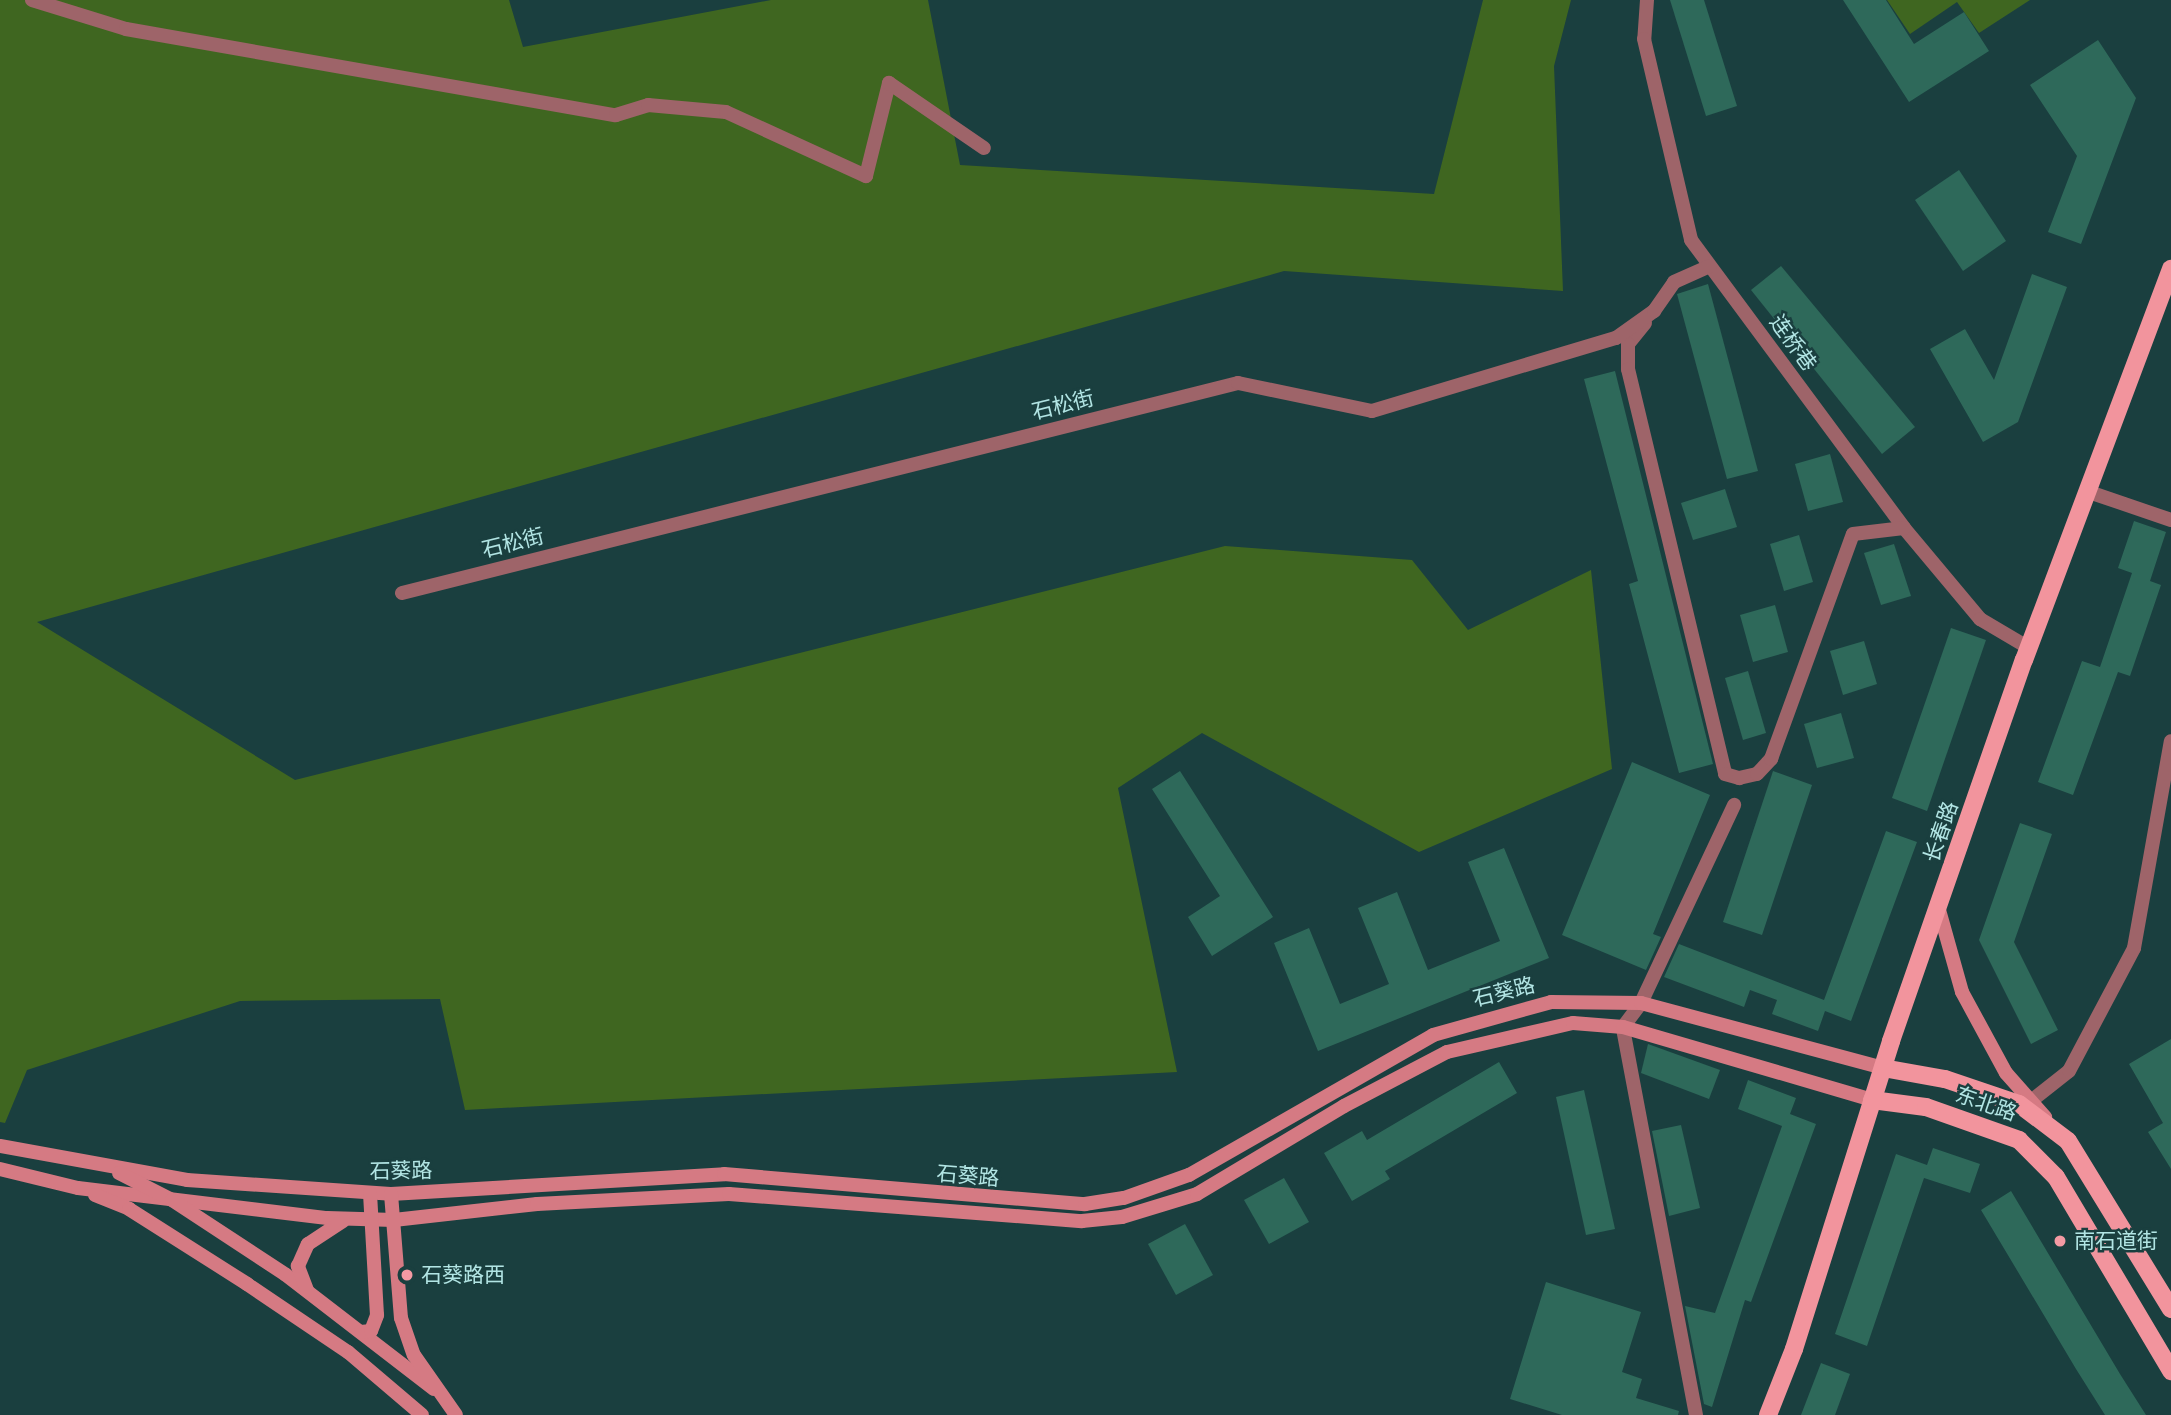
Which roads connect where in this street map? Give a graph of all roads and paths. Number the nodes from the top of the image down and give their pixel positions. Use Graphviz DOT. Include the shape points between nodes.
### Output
graph roads {
  1 [pos="32,0"];
  2 [pos="1647,0"];
  3 [pos="984,148"];
  4 [pos="1710,266"];
  5 [pos="2171,269"];
  6 [pos="1654,311"];
  7 [pos="2087,491"];
  8 [pos="2171,520"];
  9 [pos="1904,528"];
  10 [pos="402,593"];
  11 [pos="2029,648"];
  12 [pos="2171,741"];
  13 [pos="1734,805"];
  14 [pos="1939,910"];
  15 [pos="1641,1003"];
  16 [pos="1623,1027"];
  17 [pos="1883,1068"];
  18 [pos="1872,1100"];
  19 [pos="2031,1101"];
  20 [pos="2068,1141"];
  21 [pos="0,1146"];
  22 [pos="106,1166"];
  23 [pos="0,1169"];
  24 [pos="78,1188"];
  25 [pos="370,1193"];
  26 [pos="391,1194"];
  27 [pos="172,1200"];
  28 [pos="349,1219"];
  29 [pos="372,1219"];
  30 [pos="394,1220"];
  31 [pos="307,1291"];
  32 [pos="2171,1309"];
  33 [pos="361,1332"];
  34 [pos="2171,1371"];
  35 [pos="434,1390"];
  36 [pos="422,1415"];
  37 [pos="456,1415"];
  38 [pos="1696,1415"];
  39 [pos="1768,1415"];
  1 -- 3 [label="street" via="126,29 616,115 648,105 726,112 866,176 889,83"];
  2 -- 4 [label="street, 连桥巷" via="1644,39 1691,240"];
  4 -- 6 [label="street, 石松街" via="1674,282"];
  4 -- 9 [label="street, 连桥巷"];
  5 -- 7 [label="main road, 长春路"];
  6 -- 9 [label="street" via="1629,344 1628,369 1725,774 1739,778 1757,774 1771,759 1853,534"];
  6 -- 10 [label="street, 石松街" via="1616,338 1372,411 1238,383"];
  7 -- 8 [label="street"];
  7 -- 11 [label="main road, 长春路"];
  9 -- 11 [label="street, 连桥巷" via="1980,619"];
  11 -- 14 [label="main road, 长春路"];
  12 -- 19 [label="street" via="2134,948 2069,1072"];
  13 -- 15 [label="street"];
  14 -- 17 [label="main road, 长春路"];
  14 -- 19 [label="main road" via="1962,992 2006,1073"];
  15 -- 16 [label="street"];
  15 -- 17 [label="main road, 石葵路"];
  15 -- 26 [label="main road, 石葵路" via="1551,1002 1433,1035 1189,1175 1124,1198 1085,1204 724,1174"];
  16 -- 18 [label="main road, 石葵路"];
  16 -- 30 [label="main road, 石葵路" via="1573,1023 1447,1052 1344,1106 1197,1194 1122,1217 1048,1221 729,1194 550,1203"];
  16 -- 38 [label="street"];
  17 -- 18 [label="main road, 长春路"];
  17 -- 20 [label="main road, 东北路" via="1945,1079 2019,1104"];
  18 -- 34 [label="main road, 东北路" via="1926,1107 2019,1140 2056,1177"];
  18 -- 39 [label="main road, 长春路" via="1794,1349"];
  19 -- 20 [label="main road"];
  20 -- 32 [label="main road, 东北路"];
  21 -- 22 [label="main road, 石葵路"];
  22 -- 25 [label="main road, 石葵路" via="187,1180"];
  22 -- 27 [label="main road"];
  23 -- 24 [label="main road, 石葵路"];
  24 -- 27 [label="main road, 石葵路"];
  24 -- 36 [label="main road" via="129,1209 247,1284 348,1352"];
  25 -- 26 [label="main road, 石葵路"];
  25 -- 29 [label="main road"];
  26 -- 30 [label="main road"];
  27 -- 28 [label="main road, 石葵路"];
  27 -- 31 [label="main road"];
  28 -- 29 [label="main road, 石葵路"];
  28 -- 31 [label="main road" via="327,1228 308,1244 298,1266"];
  29 -- 30 [label="main road, 石葵路"];
  29 -- 33 [label="main road" via="377,1315 370,1331"];
  30 -- 35 [label="main road" via="401,1318 414,1355"];
  31 -- 33 [label="main road"];
  33 -- 35 [label="main road"];
  35 -- 37 [label="main road"];
}
